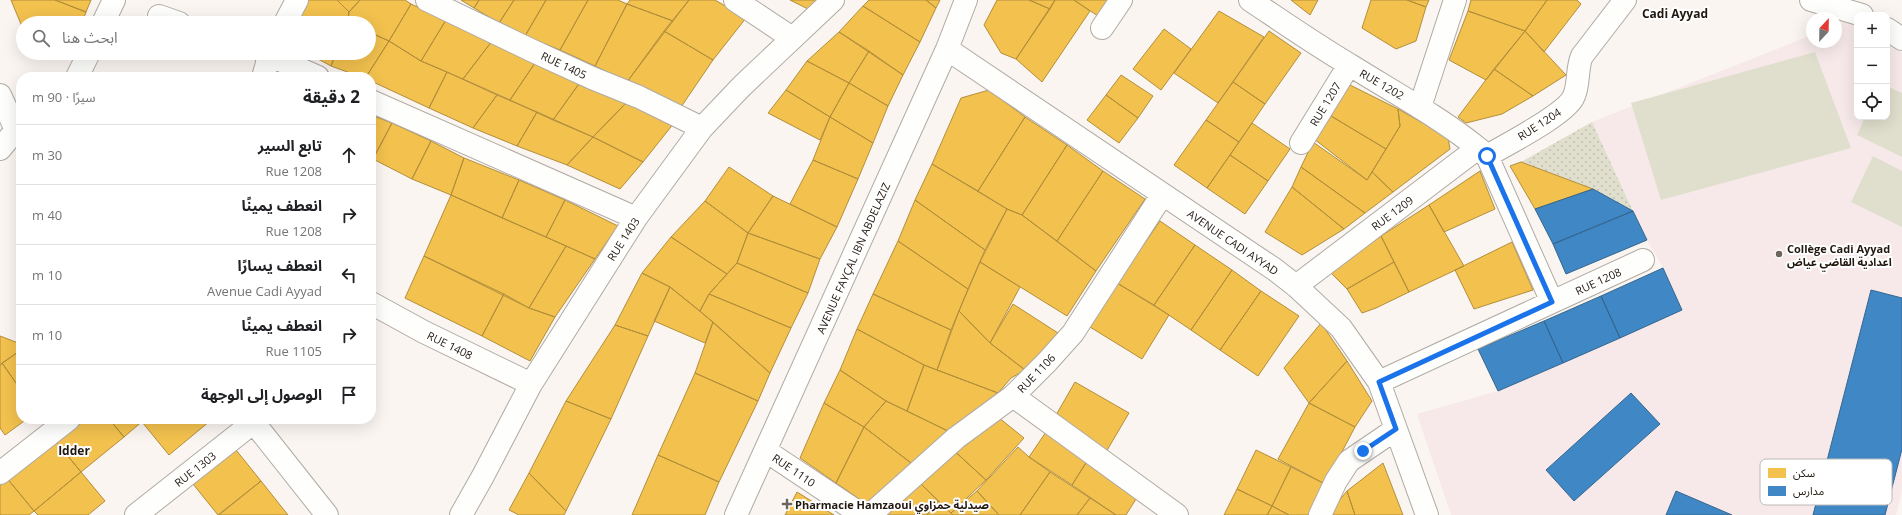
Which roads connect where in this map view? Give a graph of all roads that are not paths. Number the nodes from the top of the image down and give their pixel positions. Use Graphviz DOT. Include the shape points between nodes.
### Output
graph roads {
  1 [pos="114,0"];
  2 [pos="297,0"];
  3 [pos="426,0"];
  4 [pos="735,0"];
  5 [pos="833,0"];
  6 [pos="966,0"];
  7 [pos="1121,0"];
  8 [pos="1250,0"];
  9 [pos="1455,0"];
  10 [pos="1625,0"];
  11 [pos="1811,0"];
  12 [pos="1854,13"];
  13 [pos="106,16"];
  14 [pos="289,16"];
  15 [pos="1102,28"];
  16 [pos="1890,31"];
  17 [pos="792,38"];
  18 [pos="1902,39"];
  19 [pos="947,49"];
  20 [pos="86,60"];
  21 [pos="267,60"];
  22 [pos="281,60"];
  23 [pos="1349,65"];
  24 [pos="80,72"];
  25 [pos="264,72"];
  26 [pos="307,72"];
  27 [pos="0,95"];
  28 [pos="376,103"];
  29 [pos="1420,107"];
  30 [pos="16,128"];
  31 [pos="702,128"];
  32 [pos="16,136"];
  33 [pos="1301,143"];
  34 [pos="0,149"];
  35 [pos="1483,152"];
  36 [pos="1162,194"];
  37 [pos="636,218"];
  38 [pos="1643,260"];
  39 [pos="1296,286"];
  40 [pos="1552,302"];
  41 [pos="376,306"];
  42 [pos="1379,382"];
  43 [pos="531,384"];
  44 [pos="1013,396"];
  45 [pos="63,424"];
  46 [pos="248,424"];
  47 [pos="254,424"];
  48 [pos="1396,429"];
  49 [pos="766,451"];
  50 [pos="0,473"];
  51 [pos="1149,507"];
  52 [pos="136,515"];
  53 [pos="327,515"];
  54 [pos="461,515"];
  55 [pos="736,515"];
  56 [pos="862,515"];
  57 [pos="870,515"];
  58 [pos="1176,515"];
  59 [pos="1320,515"];
  60 [pos="1427,515"];
  1 -- 13 [label="street"];
  2 -- 14 [label="street"];
  3 -- 31 [label="street, RUE 1405"];
  4 -- 17 [label="street"];
  5 -- 17 [label="street, RUE 1403"];
  6 -- 19 [label="street, AVENUE FAYÇAL IBN ABDELAZIZ"];
  7 -- 15 [label="street"];
  8 -- 23 [label="street, RUE 1202"];
  9 -- 29 [label="street"];
  10 -- 35 [label="street, RUE 1204" via="1582,56 1578,64 1574,96 1568,105 1533,129"];
  11 -- 12 [label="street"];
  16 -- 18 [label="street"];
  17 -- 31 [label="street, RUE 1403"];
  19 -- 36 [label="street, AVENUE CADI AYYAD"];
  19 -- 49 [label="street, AVENUE FAYÇAL IBN ABDELAZIZ"];
  20 -- 24 [label="street"];
  21 -- 25 [label="street"];
  22 -- 26 [label="street"];
  23 -- 29 [label="street, RUE 1202"];
  23 -- 33 [label="street, RUE 1207"];
  27 -- 30 [label="street"];
  28 -- 37 [label="street"];
  29 -- 35 [label="street, RUE 1202" via="1455,129"];
  31 -- 37 [label="street, RUE 1403"];
  32 -- 34 [label="street"];
  35 -- 39 [label="street, RUE 1209"];
  35 -- 40 [label="street"];
  36 -- 39 [label="street, AVENUE CADI AYYAD"];
  36 -- 44 [label="street, RUE 1106" via="1072,333"];
  37 -- 43 [label="street, RUE 1403"];
  38 -- 40 [label="street, RUE 1208"];
  39 -- 42 [label="street, AVENUE CADI AYYAD" via="1341,328"];
  40 -- 42 [label="street, RUE 1208"];
  41 -- 43 [label="street, RUE 1408"];
  42 -- 48 [label="street, AVENUE CADI AYYAD"];
  43 -- 54 [label="street, RUE 1403"];
  44 -- 51 [label="street"];
  44 -- 57 [label="street, RUE 1106" via="956,438"];
  45 -- 50 [label="street"];
  46 -- 52 [label="street, RUE 1303"];
  47 -- 53 [label="street"];
  48 -- 59 [label="street" via="1349,461"];
  48 -- 60 [label="street, AVENUE CADI AYYAD"];
  49 -- 55 [label="street, AVENUE FAYÇAL IBN ABDELAZIZ"];
  49 -- 56 [label="street, RUE 1110"];
  51 -- 58 [label="street"];
}
